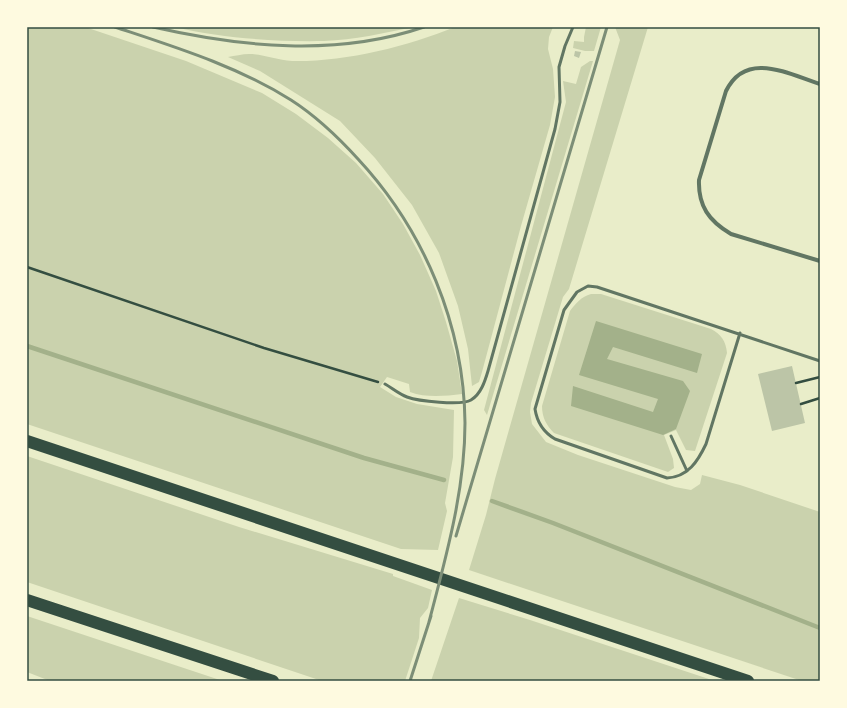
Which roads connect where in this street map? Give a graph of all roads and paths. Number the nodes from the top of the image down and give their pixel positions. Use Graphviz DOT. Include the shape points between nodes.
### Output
graph roads {
  1 [pos="573,27"];
  2 [pos="820,84"];
  3 [pos="820,261"];
  4 [pos="27,267"];
  5 [pos="740,334"];
  6 [pos="820,361"];
  7 [pos="820,377"];
  8 [pos="796,383"];
  9 [pos="385,384"];
  10 [pos="820,398"];
  11 [pos="801,404"];
  12 [pos="671,436"];
  13 [pos="27,441"];
  14 [pos="687,471"];
  15 [pos="27,600"];
  16 [pos="273,681"];
  17 [pos="748,681"];
  1 -- 9 [label="lane" via="564,46 559,67 560,102 555,129 483,386 472,399 453,402 412,399"];
  2 -- 3 [label="street" via="768,68 750,68 735,76 726,91 699,180 701,202 706,212 721,228 731,234"];
  4 -- 9 [label="path" via="264,348"];
  5 -- 6 [label="lane"];
  5 -- 14 [label="lane" via="706,444 693,467"];
  5 -- 14 [label="lane" via="597,286 588,286 578,292 564,310 535,409 536,416 547,435 555,440 667,478 674,478"];
  7 -- 8 [label="path"];
  10 -- 11 [label="path"];
  12 -- 14 [label="lane"];
  13 -- 17 [label="highway"];
  15 -- 16 [label="highway"];
}
